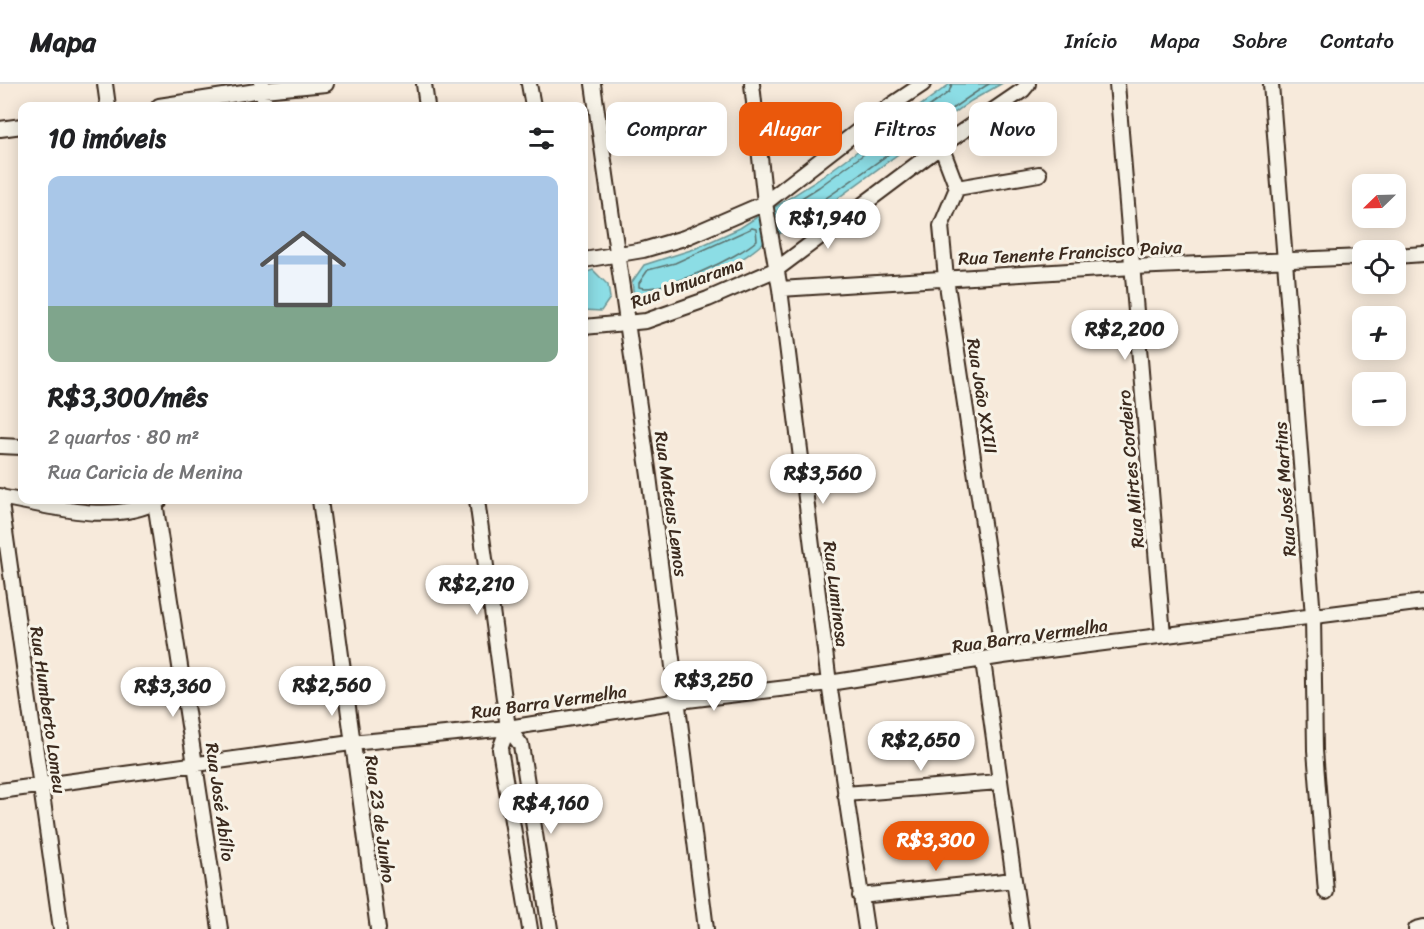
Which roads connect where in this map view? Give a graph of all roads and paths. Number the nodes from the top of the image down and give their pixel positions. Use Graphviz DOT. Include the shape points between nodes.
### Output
graph roads {
  1 [pos="105,84"];
  2 [pos="326,84"];
  3 [pos="424,84"];
  4 [pos="530,84"];
  5 [pos="593,84"];
  6 [pos="752,84"];
  7 [pos="923,84"];
  8 [pos="1028,84"];
  9 [pos="1117,84"];
  10 [pos="1271,84"];
  11 [pos="262,87"];
  12 [pos="908,89"];
  13 [pos="107,102"];
  14 [pos="181,102"];
  15 [pos="264,102"];
  16 [pos="426,102"];
  17 [pos="532,102"];
  18 [pos="18,127"];
  19 [pos="0,129"];
  20 [pos="957,135"];
  21 [pos="928,156"];
  22 [pos="945,156"];
  23 [pos="1039,174"];
  24 [pos="957,188"];
  25 [pos="765,203"];
  26 [pos="1424,254"];
  27 [pos="1406,255"];
  28 [pos="616,256"];
  29 [pos="1352,258"];
  30 [pos="588,260"];
  31 [pos="1286,261"];
  32 [pos="1133,267"];
  33 [pos="777,269"];
  34 [pos="946,278"];
  35 [pos="780,290"];
  36 [pos="628,323"];
  37 [pos="588,327"];
  38 [pos="0,446"];
  39 [pos="18,447"];
  40 [pos="0,496"];
  41 [pos="18,499"];
  42 [pos="42,504"];
  43 [pos="148,504"];
  44 [pos="158,504"];
  45 [pos="321,504"];
  46 [pos="478,504"];
  47 [pos="1424,602"];
  48 [pos="1313,616"];
  49 [pos="1163,635"];
  50 [pos="1003,656"];
  51 [pos="983,661"];
  52 [pos="829,683"];
  53 [pos="679,701"];
  54 [pos="508,728"];
  55 [pos="351,743"];
  56 [pos="196,765"];
  57 [pos="999,782"];
  58 [pos="41,786"];
  59 [pos="0,792"];
  60 [pos="846,794"];
  61 [pos="1014,880"];
  62 [pos="1326,892"];
  63 [pos="860,896"];
  64 [pos="1424,927"];
  65 [pos="61,929"];
  66 [pos="220,929"];
  67 [pos="378,929"];
  68 [pos="530,929"];
  69 [pos="550,929"];
  70 [pos="706,929"];
  71 [pos="866,929"];
  72 [pos="1021,929"];
  73 [pos="1416,929"];
  1 -- 13 [label="street"];
  2 -- 11 [label="street"];
  3 -- 16 [label="street"];
  4 -- 17 [label="street"];
  5 -- 28 [label="street, Rua Mateus Lemos"];
  6 -- 25 [label="street, Rua Luminosa"];
  7 -- 12 [label="street"];
  8 -- 20 [label="street, Rua Umuarama"];
  9 -- 32 [label="street, Rua Mirtes Cordeiro"];
  10 -- 31 [label="street, Rua José Martins"];
  11 -- 14 [label="street"];
  11 -- 15 [label="street"];
  12 -- 25 [label="street"];
  18 -- 19 [label="street"];
  21 -- 33 [label="street, Rua Umuarama"];
  22 -- 24 [label="street"];
  23 -- 24 [label="street"];
  24 -- 34 [label="street, Rua João XXIII" via="941,226"];
  25 -- 28 [label="street" via="684,238"];
  25 -- 33 [label="street, Rua Luminosa"];
  26 -- 27 [label="street"];
  28 -- 30 [label="street"];
  28 -- 36 [label="street, Rua Mateus Lemos"];
  29 -- 31 [label="street, Rua Tenente Francisco Paiva"];
  31 -- 32 [label="street, Rua Tenente Francisco Paiva"];
  31 -- 48 [label="street, Rua José Martins"];
  32 -- 34 [label="street, Rua Tenente Francisco Paiva"];
  32 -- 49 [label="street, Rua Mirtes Cordeiro"];
  33 -- 35 [label="street, Rua Luminosa"];
  33 -- 36 [label="street, Rua Umuarama" via="708,299 646,321"];
  34 -- 35 [label="street, Rua Tenente Francisco Paiva"];
  34 -- 50 [label="street, Rua João XXIII"];
  35 -- 52 [label="street, Rua Luminosa"];
  36 -- 37 [label="street, Rua Umuarama"];
  36 -- 53 [label="street, Rua Mateus Lemos"];
  38 -- 39 [label="street"];
  40 -- 41 [label="street"];
  40 -- 58 [label="street, Rua Humberto Lomeu"];
  42 -- 43 [label="street" via="106,513"];
  44 -- 56 [label="street, Rua José Abílio"];
  45 -- 55 [label="street, Rua 23 de Junho"];
  46 -- 54 [label="street"];
  47 -- 48 [label="street, Rua Barra Vermelha"];
  48 -- 49 [label="street, Rua Barra Vermelha"];
  48 -- 62 [label="street, Rua José Martins" via="1316,750"];
  49 -- 50 [label="street, Rua Barra Vermelha"];
  50 -- 51 [label="street, Rua Barra Vermelha"];
  51 -- 52 [label="street, Rua Barra Vermelha"];
  51 -- 57 [label="street"];
  52 -- 53 [label="street, Rua Barra Vermelha"];
  52 -- 60 [label="street, Rua Luminosa"];
  53 -- 54 [label="street, Rua Barra Vermelha"];
  53 -- 70 [label="street, Rua Mateus Lemos"];
  54 -- 55 [label="street, Rua Barra Vermelha"];
  54 -- 68 [label="street" via="500,749"];
  54 -- 69 [label="street" via="522,745"];
  55 -- 56 [label="street, Rua Barra Vermelha"];
  55 -- 67 [label="street, Rua 23 de Junho"];
  56 -- 58 [label="street, Rua Barra Vermelha"];
  56 -- 66 [label="street, Rua José Abílio"];
  57 -- 60 [label="street"];
  57 -- 61 [label="street"];
  58 -- 59 [label="street, Rua Barra Vermelha"];
  58 -- 65 [label="street, Rua Humberto Lomeu"];
  60 -- 63 [label="street, Rua Luminosa"];
  61 -- 63 [label="street"];
  61 -- 72 [label="street"];
  63 -- 71 [label="street, Rua Luminosa"];
  64 -- 73 [label="street"];
}
